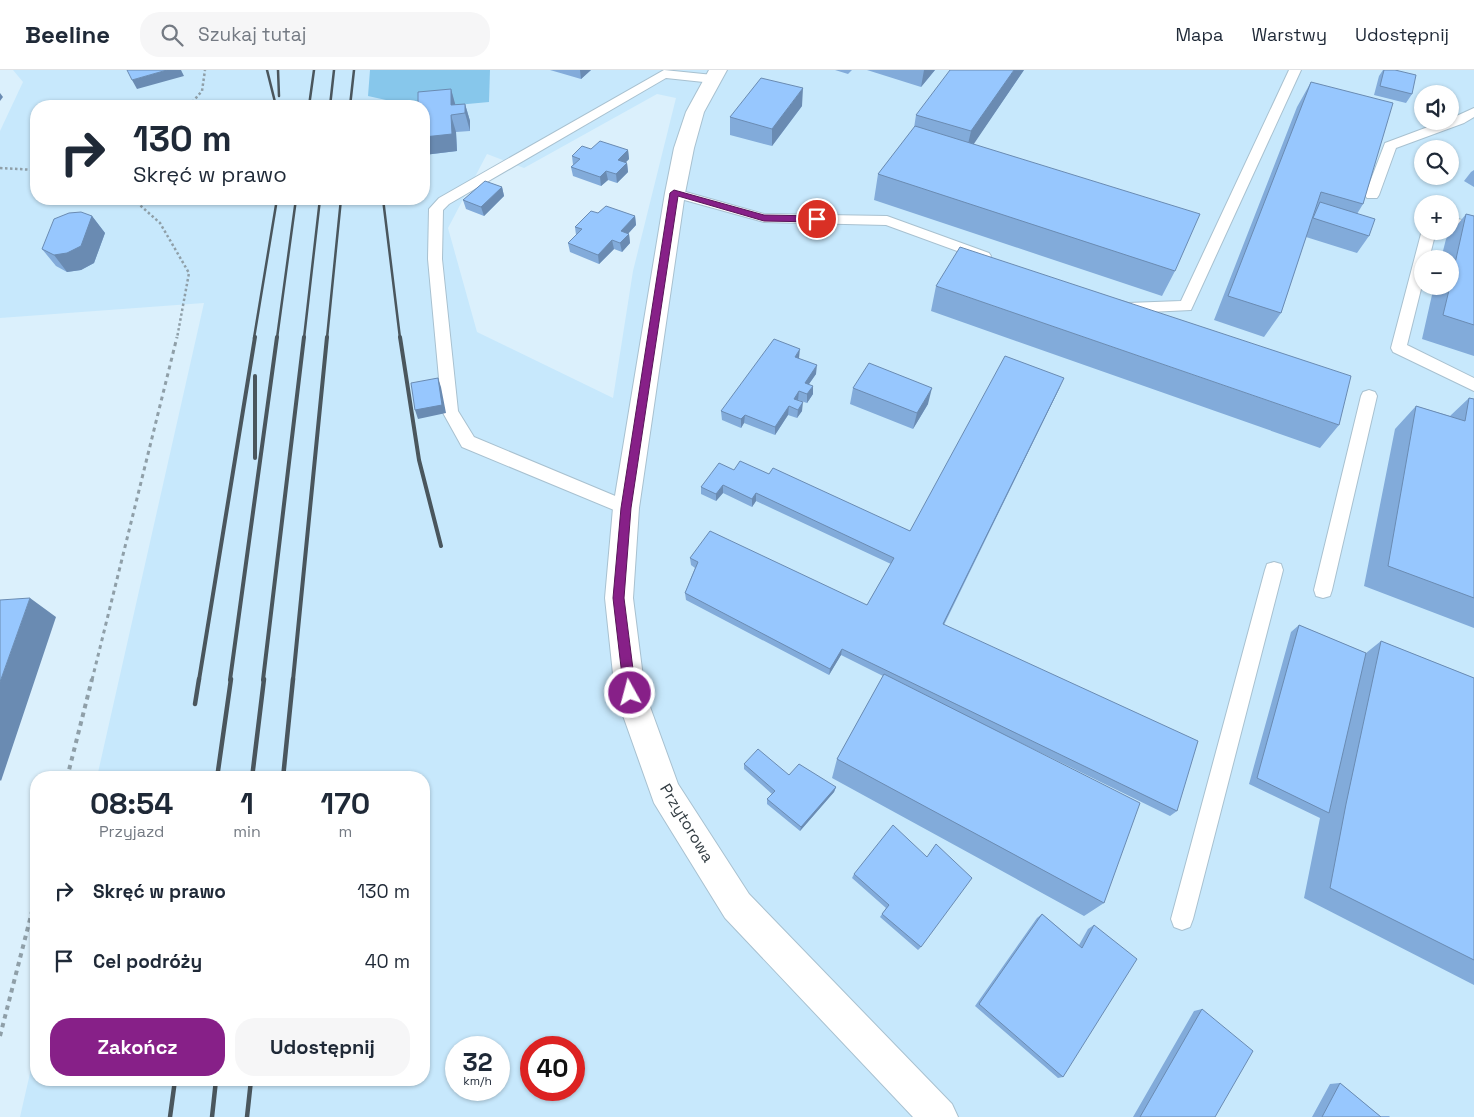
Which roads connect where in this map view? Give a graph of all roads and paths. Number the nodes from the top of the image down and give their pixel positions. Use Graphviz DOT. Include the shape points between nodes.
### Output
graph roads {
  1 [pos="205,70"];
  2 [pos="1295,70"];
  3 [pos="716,75"];
  4 [pos="194,100"];
  5 [pos="1474,112"];
  6 [pos="0,168"];
  7 [pos="30,170"];
  8 [pos="674,193"];
  9 [pos="1372,195"];
  10 [pos="139,205"];
  11 [pos="1459,224"];
  12 [pos="1474,228"];
  13 [pos="1427,240"];
  14 [pos="998,261"];
  15 [pos="1108,301"];
  16 [pos="1474,385"];
  17 [pos="1369,396"];
  18 [pos="626,508"];
  19 [pos="1274,570"];
  20 [pos="1323,590"];
  21 [pos="69,771"];
  22 [pos="30,919"];
  23 [pos="1182,919"];
  24 [pos="0,1036"];
  25 [pos="939,1117"];
  1 -- 4 [label="path" via="202,91"];
  2 -- 15 [label="lane" via="1186,306 1127,308"];
  3 -- 8 [label="street, Przytorowa" via="695,112"];
  3 -- 18 [label="lane" via="664,74 444,201 436,209 435,259 450,411 468,442"];
  5 -- 9 [label="lane" via="1390,146"];
  6 -- 7 [label="path"];
  8 -- 14 [label="lane" via="764,218 888,221"];
  8 -- 18 [label="street, Przytorowa"];
  10 -- 21 [label="path" via="160,224 188,273 176,345"];
  11 -- 12 [label="lane"];
  13 -- 16 [label="lane" via="1399,348"];
  17 -- 20 [label="lane"];
  18 -- 25 [label="street, Przytorowa" via="619,598 630,693 665,792 737,906"];
  19 -- 23 [label="lane"];
  22 -- 24 [label="path"];
}
